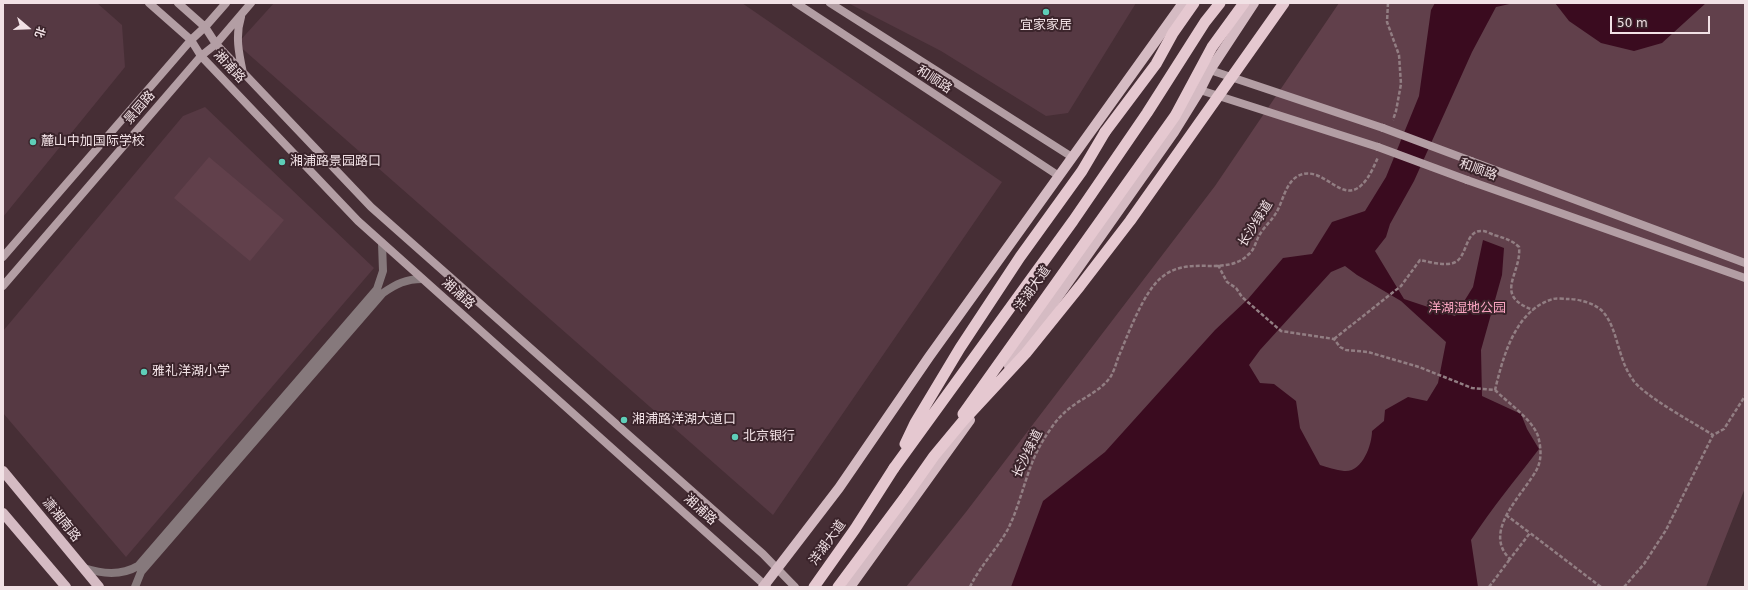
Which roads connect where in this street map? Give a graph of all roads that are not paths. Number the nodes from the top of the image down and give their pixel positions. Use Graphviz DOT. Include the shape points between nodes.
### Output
graph roads {
  1 [pos="149,3"];
  2 [pos="178,3"];
  3 [pos="226,3"];
  4 [pos="251,3"];
  5 [pos="796,3"];
  6 [pos="830,3"];
  7 [pos="1183,3"];
  8 [pos="1194,3"];
  9 [pos="1220,3"];
  10 [pos="1244,3"];
  11 [pos="1254,3"];
  12 [pos="1284,3"];
  13 [pos="242,13"];
  14 [pos="205,28"];
  15 [pos="191,40"];
  16 [pos="216,44"];
  17 [pos="201,56"];
  18 [pos="1210,70"];
  19 [pos="244,73"];
  20 [pos="1200,90"];
  21 [pos="1072,157"];
  22 [pos="1059,176"];
  23 [pos="382,243"];
  24 [pos="3,257"];
  25 [pos="1745,263"];
  26 [pos="1745,278"];
  27 [pos="422,279"];
  28 [pos="3,286"];
  29 [pos="894,468"];
  30 [pos="3,470"];
  31 [pos="908,493"];
  32 [pos="3,513"];
  33 [pos="84,568"];
  34 [pos="778,568"];
  35 [pos="765,586"];
  36 [pos="66,587"];
  37 [pos="99,587"];
  38 [pos="135,587"];
  39 [pos="795,587"];
  40 [pos="814,587"];
  41 [pos="838,587"];
  42 [pos="850,587"];
  1 -- 15 [label="main road, 湘浦路"];
  2 -- 14 [label="main road, 湘浦路"];
  3 -- 14 [label="main road, 景园路"];
  4 -- 13 [label="main road, 景园路"];
  5 -- 22 [label="main road, 和顺路"];
  6 -- 21 [label="main road, 和顺路"];
  7 -- 21 [label="main road, 洋湖大道"];
  8 -- 29 [label="highway, bridge" via="1156,64 1105,132 1082,171 1020,257 960,348 915,423"];
  9 -- 29 [label="highway, 洋湖大道, bridge" via="1073,221"];
  10 -- 31 [label="highway, 洋湖大道, bridge" via="1212,46 1175,116 1001,357"];
  11 -- 18 [label="main road"];
  12 -- 31 [label="highway, bridge" via="1139,208 1080,286 1026,353 963,421"];
  13 -- 16 [label="main road, 景园路"];
  13 -- 19 [label="main road" via="238,27 239,51"];
  14 -- 15 [label="main road, 景园路"];
  14 -- 16 [label="main road, 湘浦路"];
  15 -- 17 [label="main road, 湘浦路"];
  15 -- 24 [label="main road, 景园路"];
  16 -- 17 [label="main road, 景园路"];
  16 -- 19 [label="main road, 湘浦路"];
  17 -- 23 [label="main road, 湘浦路"];
  17 -- 28 [label="main road, 景园路"];
  18 -- 20 [label="main road"];
  18 -- 25 [label="main road, 和顺路, bridge" via="1387,127"];
  19 -- 34 [label="main road, 湘浦路" via="371,208"];
  20 -- 26 [label="main road, 和顺路, bridge"];
  20 -- 42 [label="main road" via="1174,132 1093,248"];
  21 -- 22 [label="main road, 洋湖大道"];
  22 -- 34 [label="main road, 洋湖大道" via="929,357 840,488"];
  23 -- 27 [label="main road, 湘浦路"];
  23 -- 33 [label="street" via="384,271 377,289 138,566 131,570 109,573"];
  27 -- 35 [label="main road, 湘浦路"];
  27 -- 38 [label="street" via="402,281 383,293 141,572"];
  29 -- 40 [label="highway, 洋湖大道" via="856,529"];
  30 -- 33 [label="main road, 潇湘南路"];
  31 -- 41 [label="highway, 洋湖大道"];
  32 -- 36 [label="main road"];
  33 -- 37 [label="main road, 潇湘南路"];
  34 -- 35 [label="main road, 洋湖大道"];
  34 -- 39 [label="main road, 湘浦路"];
}
